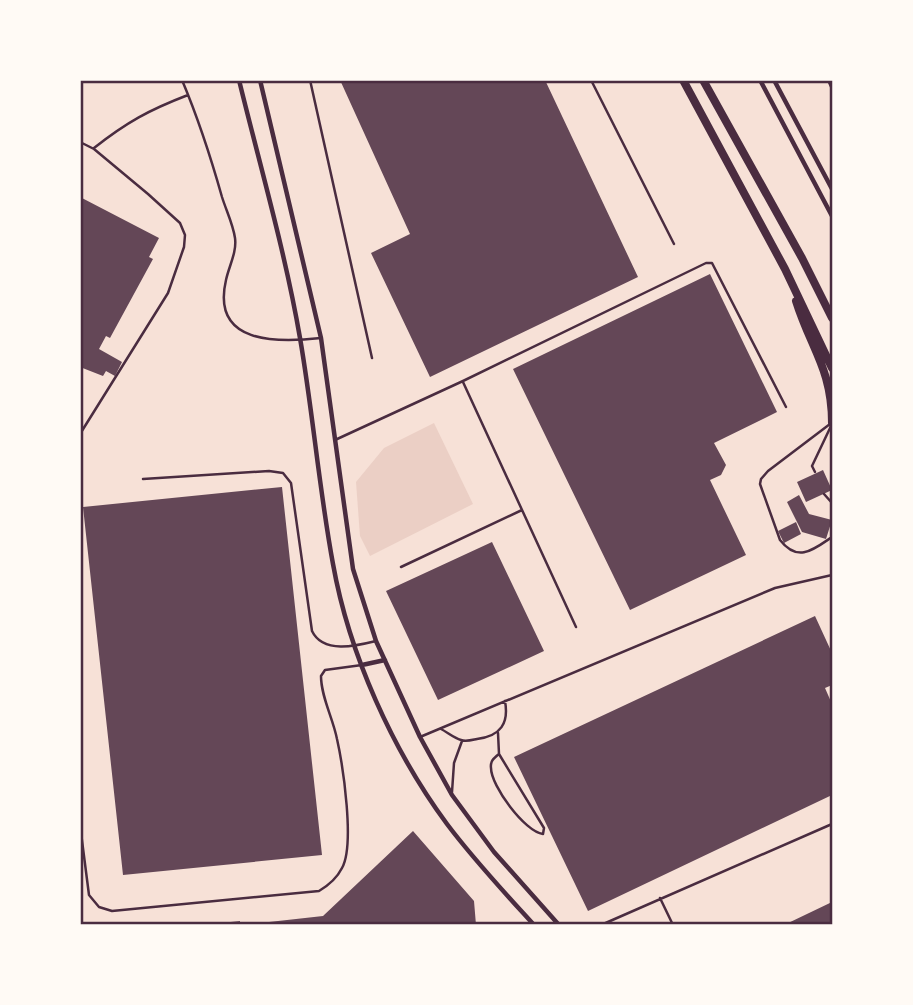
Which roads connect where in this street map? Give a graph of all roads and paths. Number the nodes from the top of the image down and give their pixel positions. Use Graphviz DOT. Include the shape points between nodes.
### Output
graph roads {
  1 [pos="181,80"];
  2 [pos="239,80"];
  3 [pos="260,80"];
  4 [pos="310,80"];
  5 [pos="591,80"];
  6 [pos="682,80"];
  7 [pos="704,80"];
  8 [pos="760,80"];
  9 [pos="774,80"];
  10 [pos="828,80"];
  11 [pos="832,89"];
  12 [pos="188,95"];
  13 [pos="80,142"];
  14 [pos="94,149"];
  15 [pos="832,189"];
  16 [pos="832,216"];
  17 [pos="674,244"];
  18 [pos="785,269"];
  19 [pos="832,318"];
  20 [pos="321,338"];
  21 [pos="300,340"];
  22 [pos="372,358"];
  23 [pos="832,368"];
  24 [pos="463,381"];
  25 [pos="786,407"];
  26 [pos="832,423"];
  27 [pos="80,434"];
  28 [pos="335,440"];
  29 [pos="815,472"];
  30 [pos="143,479"];
  31 [pos="824,494"];
  32 [pos="832,503"];
  33 [pos="522,510"];
  34 [pos="832,537"];
  35 [pos="401,567"];
  36 [pos="832,575"];
  37 [pos="576,627"];
  38 [pos="376,641"];
  39 [pos="355,647"];
  40 [pos="385,660"];
  41 [pos="362,665"];
  42 [pos="505,701"];
  43 [pos="441,729"];
  44 [pos="498,733"];
  45 [pos="420,737"];
  46 [pos="463,741"];
  47 [pos="499,754"];
  48 [pos="452,795"];
  49 [pos="832,824"];
  50 [pos="80,825"];
  51 [pos="660,898"];
  52 [pos="534,925"];
  53 [pos="559,925"];
  54 [pos="601,925"];
  55 [pos="673,925"];
  1 -- 12 [label="lane"];
  2 -- 21 [label="street"];
  3 -- 20 [label="street"];
  4 -- 22 [label="lane"];
  5 -- 17 [label="lane"];
  6 -- 18 [label="highway"];
  7 -- 19 [label="highway"];
  8 -- 16 [label="street"];
  9 -- 15 [label="street"];
  10 -- 11 [label="lane"];
  12 -- 14 [label="lane" via="124,124"];
  12 -- 21 [label="lane" via="235,239 222,304 229,320 259,338"];
  13 -- 14 [label="lane"];
  14 -- 27 [label="lane" via="180,223 185,235 168,293"];
  18 -- 23 [label="highway"];
  18 -- 26 [label="highway" via="827,375"];
  20 -- 21 [label="lane"];
  20 -- 28 [label="street"];
  21 -- 39 [label="street" via="333,566"];
  24 -- 25 [label="lane" via="712,262"];
  24 -- 28 [label="lane"];
  24 -- 33 [label="lane"];
  26 -- 29 [label="lane" via="812,466"];
  26 -- 34 [label="lane" via="768,471 760,484 786,547 808,552"];
  28 -- 38 [label="street" via="353,569"];
  30 -- 39 [label="lane" via="283,473 291,483 312,631 322,644"];
  31 -- 32 [label="lane"];
  33 -- 35 [label="lane"];
  33 -- 37 [label="lane"];
  36 -- 42 [label="lane" via="775,588"];
  38 -- 39 [label="lane"];
  38 -- 40 [label="street"];
  39 -- 41 [label="street"];
  40 -- 41 [label="street"];
  40 -- 45 [label="street"];
  41 -- 50 [label="lane" via="325,670 321,676 346,792 347,851 344,866 328,886 319,891 112,911 99,907 89,895"];
  41 -- 52 [label="street" via="395,737 447,823"];
  42 -- 43 [label="lane"];
  42 -- 44 [label="lane" via="508,715"];
  43 -- 45 [label="lane"];
  43 -- 46 [label="lane"];
  44 -- 46 [label="lane"];
  44 -- 47 [label="lane"];
  45 -- 48 [label="street"];
  46 -- 48 [label="lane" via="454,763"];
  47 -- 47 [label="lane" via="544,828 543,834 524,822 497,787 491,763"];
  48 -- 53 [label="street" via="494,852"];
  49 -- 51 [label="lane"];
  51 -- 54 [label="lane"];
  51 -- 55 [label="lane"];
}
